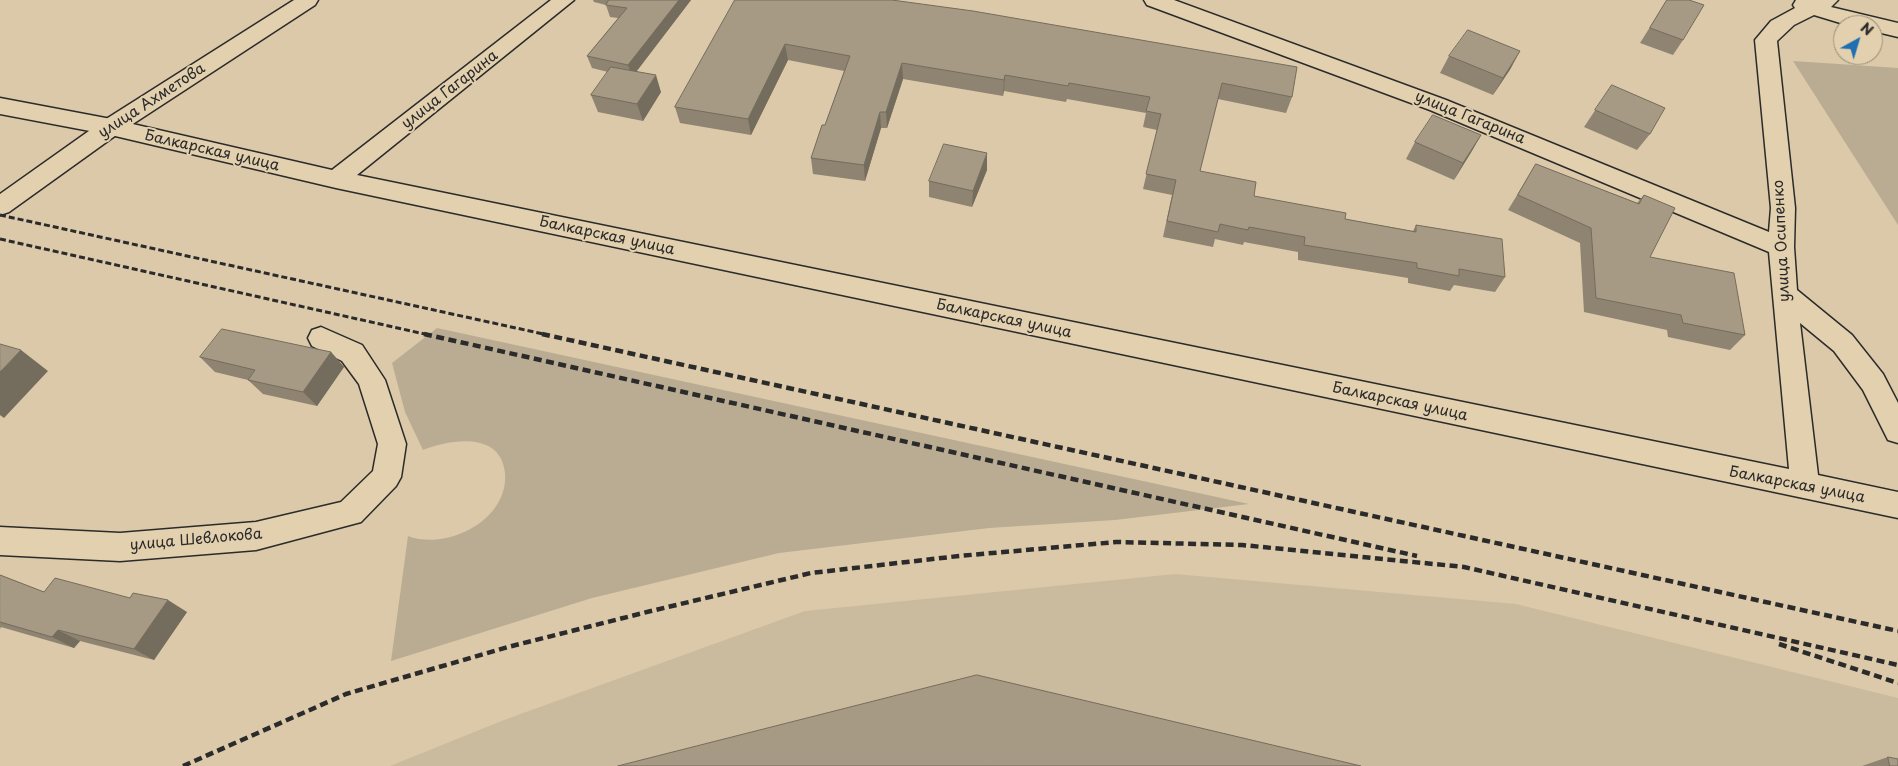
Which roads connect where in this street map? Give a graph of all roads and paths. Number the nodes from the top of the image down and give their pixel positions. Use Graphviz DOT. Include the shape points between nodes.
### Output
graph roads {
  1 [pos="308,0"];
  2 [pos="564,0"];
  3 [pos="1154,0"];
  4 [pos="1784,0"];
  5 [pos="1821,4"];
  6 [pos="1898,30"];
  7 [pos="0,106"];
  8 [pos="111,127"];
  9 [pos="336,179"];
  10 [pos="0,206"];
  11 [pos="1781,247"];
  12 [pos="1784,294"];
  13 [pos="321,338"];
  14 [pos="1898,431"];
  15 [pos="1805,487"];
  16 [pos="1898,505"];
  17 [pos="0,541"];
  1 -- 8 [label="street, улица Ахметова"];
  2 -- 9 [label="street, улица Гагарина"];
  3 -- 11 [label="street, улица Гагарина" via="1438,105"];
  4 -- 5 [label="street"];
  5 -- 6 [label="street"];
  5 -- 11 [label="street, улица Осипенко" via="1783,22 1766,40 1783,208"];
  7 -- 8 [label="street, Балкарская улица"];
  8 -- 9 [label="street, Балкарская улица"];
  8 -- 10 [label="street, улица Ахметова"];
  9 -- 15 [label="street, Балкарская улица"];
  11 -- 12 [label="street, улица Осипенко"];
  12 -- 14 [label="street" via="1844,343 1873,382"];
  12 -- 15 [label="street, улица Осипенко"];
  13 -- 17 [label="street, улица Шевлокова" via="352,353 371,380 392,444 386,477 350,513 256,536 120,547"];
  15 -- 16 [label="street, Балкарская улица"];
}
